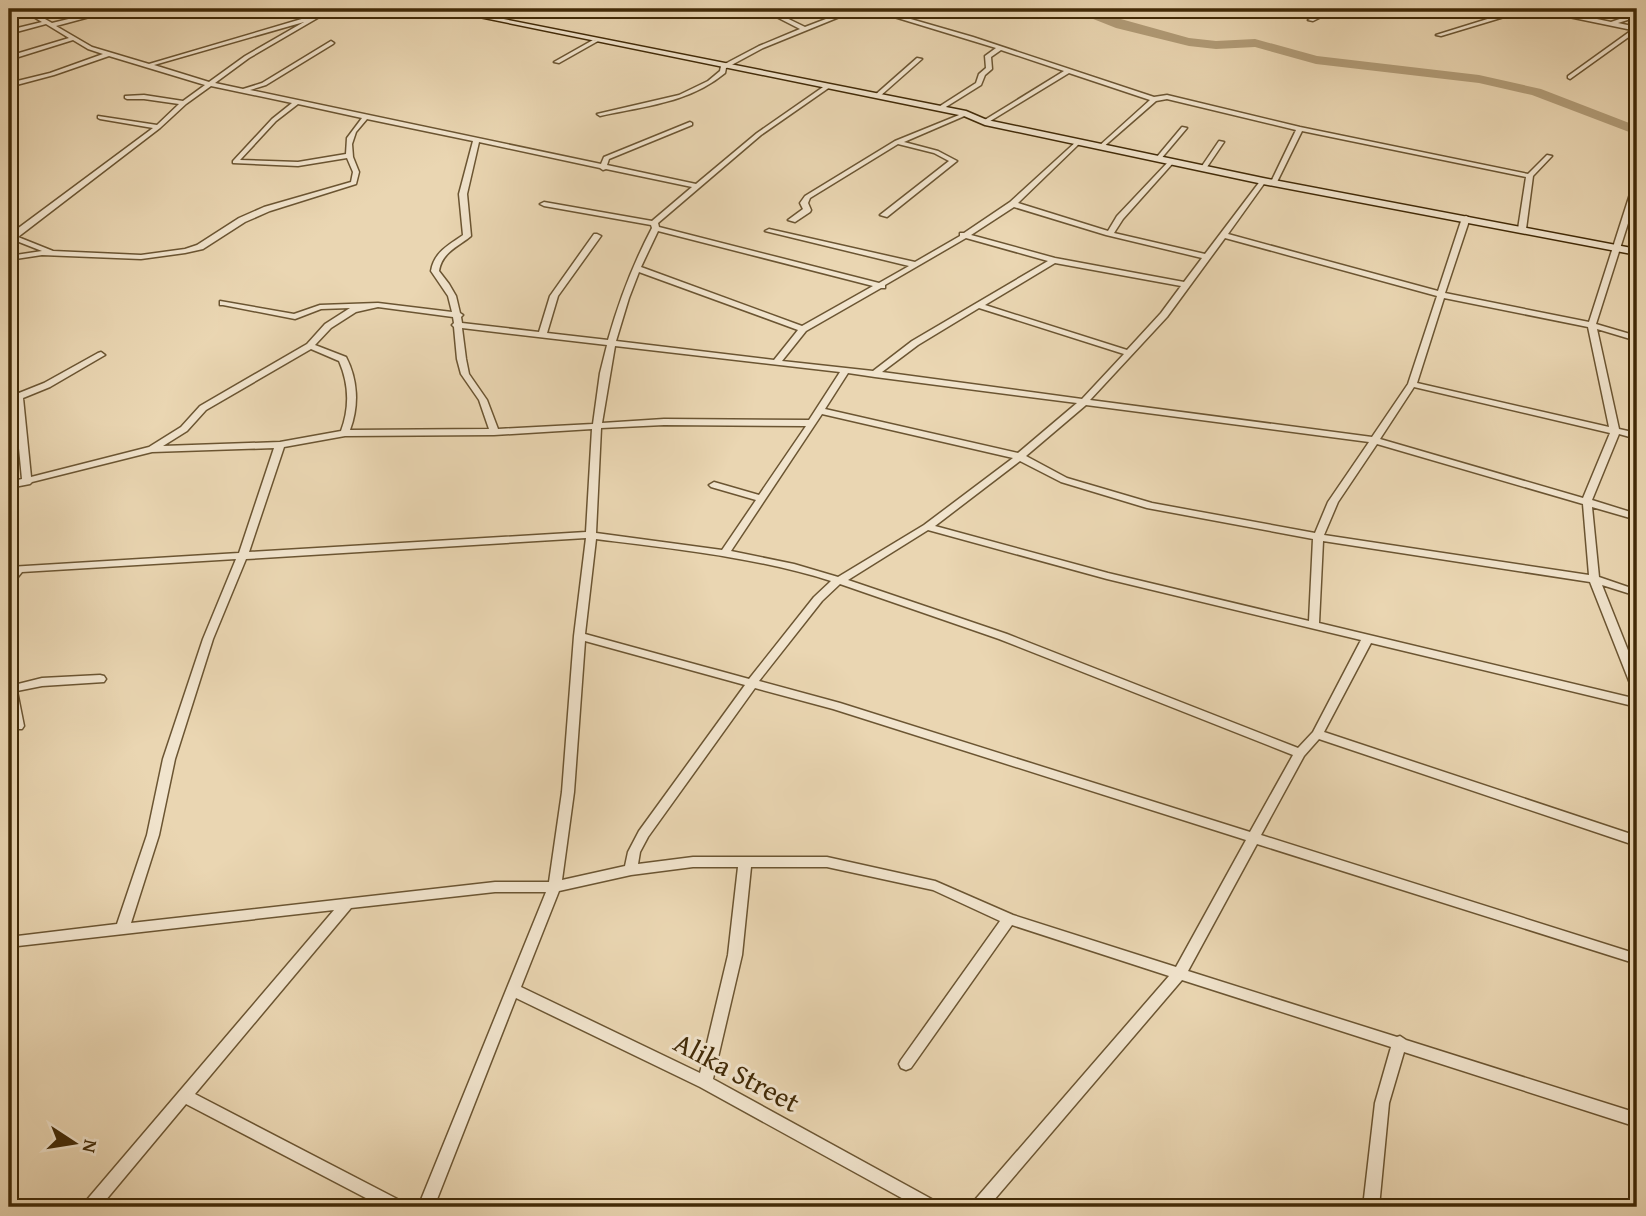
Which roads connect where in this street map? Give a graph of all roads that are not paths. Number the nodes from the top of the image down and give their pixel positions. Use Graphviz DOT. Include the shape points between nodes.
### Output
graph roads {
  1 [pos="116,9"];
  2 [pos="443,9"];
  3 [pos="764,9"];
  4 [pos="856,9"];
  5 [pos="871,9"];
  6 [pos="1334,9"];
  7 [pos="1493,9"];
  8 [pos="13,10"];
  9 [pos="327,10"];
  10 [pos="1518,11"];
  11 [pos="1637,15"];
  12 [pos="1311,20"];
  13 [pos="50,23"];
  14 [pos="1610,24"];
  15 [pos="1637,29"];
  16 [pos="806,30"];
  17 [pos="9,32"];
  18 [pos="1439,35"];
  19 [pos="75,38"];
  20 [pos="595,41"];
  21 [pos="331,43"];
  22 [pos="1000,48"];
  23 [pos="111,53"];
  24 [pos="9,58"];
  25 [pos="919,60"];
  26 [pos="557,62"];
  27 [pos="149,65"];
  28 [pos="723,67"];
  29 [pos="1067,72"];
  30 [pos="1570,77"];
  31 [pos="211,84"];
  32 [pos="9,85"];
  33 [pos="828,86"];
  34 [pos="243,91"];
  35 [pos="877,96"];
  36 [pos="127,97"];
  37 [pos="1154,99"];
  38 [pos="184,103"];
  39 [pos="295,104"];
  40 [pos="939,109"];
  41 [pos="600,114"];
  42 [pos="966,114"];
  43 [pos="100,117"];
  44 [pos="365,119"];
  45 [pos="985,122"];
  46 [pos="690,124"];
  47 [pos="158,127"];
  48 [pos="1184,128"];
  49 [pos="1300,129"];
  50 [pos="476,142"];
  51 [pos="897,142"];
  52 [pos="1078,142"];
  53 [pos="1221,142"];
  54 [pos="1101,146"];
  55 [pos="348,156"];
  56 [pos="1549,156"];
  57 [pos="1158,159"];
  58 [pos="1171,162"];
  59 [pos="603,168"];
  60 [pos="1203,169"];
  61 [pos="1530,176"];
  62 [pos="1268,182"];
  63 [pos="696,186"];
  64 [pos="1635,191"];
  65 [pos="544,204"];
  66 [pos="1013,204"];
  67 [pos="884,215"];
  68 [pos="1466,218"];
  69 [pos="792,220"];
  70 [pos="655,225"];
  71 [pos="1522,229"];
  72 [pos="769,231"];
  73 [pos="1110,233"];
  74 [pos="11,234"];
  75 [pos="963,235"];
  76 [pos="1223,235"];
  77 [pos="597,236"];
  78 [pos="1617,248"];
  79 [pos="1637,252"];
  80 [pos="55,253"];
  81 [pos="1205,256"];
  82 [pos="9,258"];
  83 [pos="1054,260"];
  84 [pos="916,265"];
  85 [pos="639,269"];
  86 [pos="1186,285"];
  87 [pos="882,286"];
  88 [pos="1443,295"];
  89 [pos="223,303"];
  90 [pos="378,305"];
  91 [pos="981,306"];
  92 [pos="459,315"];
  93 [pos="456,325"];
  94 [pos="1592,325"];
  95 [pos="803,328"];
  96 [pos="543,334"];
  97 [pos="1637,339"];
  98 [pos="610,342"];
  99 [pos="310,346"];
  100 [pos="1130,353"];
  101 [pos="101,355"];
  102 [pos="776,363"];
  103 [pos="845,371"];
  104 [pos="875,374"];
  105 [pos="1412,384"];
  106 [pos="9,387"];
  107 [pos="18,397"];
  108 [pos="1085,401"];
  109 [pos="820,411"];
  110 [pos="812,423"];
  111 [pos="597,424"];
  112 [pos="494,432"];
  113 [pos="1615,432"];
  114 [pos="345,433"];
  115 [pos="1637,436"];
  116 [pos="1374,440"];
  117 [pos="280,445"];
  118 [pos="152,449"];
  119 [pos="1018,456"];
  120 [pos="27,482"];
  121 [pos="9,485"];
  122 [pos="713,485"];
  123 [pos="761,499"];
  124 [pos="1587,500"];
  125 [pos="1637,517"];
  126 [pos="927,527"];
  127 [pos="591,535"];
  128 [pos="1318,537"];
  129 [pos="724,554"];
  130 [pos="243,555"];
  131 [pos="14,570"];
  132 [pos="1594,579"];
  133 [pos="9,581"];
  134 [pos="838,581"];
  135 [pos="1637,593"];
  136 [pos="1314,625"];
  137 [pos="579,636"];
  138 [pos="1368,638"];
  139 [pos="100,679"];
  140 [pos="752,684"];
  141 [pos="1637,686"];
  142 [pos="10,688"];
  143 [pos="1637,703"];
  144 [pos="18,726"];
  145 [pos="1317,734"];
  146 [pos="1300,753"];
  147 [pos="1254,838"];
  148 [pos="1637,841"];
  149 [pos="745,861"];
  150 [pos="631,870"];
  151 [pos="554,887"];
  152 [pos="346,904"];
  153 [pos="1009,919"];
  154 [pos="123,927"];
  155 [pos="9,942"];
  156 [pos="1637,959"];
  157 [pos="1179,974"];
  158 [pos="513,990"];
  159 [pos="1399,1042"];
  160 [pos="906,1064"];
  161 [pos="705,1082"];
  162 [pos="185,1096"];
  163 [pos="1637,1120"];
  164 [pos="90,1207"];
  165 [pos="398,1207"];
  166 [pos="426,1207"];
  167 [pos="932,1207"];
  168 [pos="978,1207"];
  169 [pos="1371,1207"];
  1 -- 13 [label="street"];
  2 -- 20 [label="street"];
  3 -- 16 [label="street"];
  4 -- 16 [label="street"];
  5 -- 22 [label="street"];
  6 -- 12 [label="street"];
  7 -- 10 [label="street"];
  8 -- 13 [label="street"];
  9 -- 27 [label="street"];
  9 -- 31 [label="street"];
  10 -- 14 [label="street"];
  10 -- 18 [label="street"];
  11 -- 14 [label="street"];
  13 -- 17 [label="street"];
  13 -- 19 [label="street"];
  14 -- 15 [label="street"];
  15 -- 30 [label="street"];
  16 -- 28 [label="street"];
  19 -- 23 [label="street"];
  19 -- 24 [label="street"];
  20 -- 26 [label="street"];
  20 -- 28 [label="street"];
  21 -- 34 [label="street" via="264,84"];
  22 -- 29 [label="street"];
  22 -- 40 [label="street" via="988,56 989,68 979,84"];
  23 -- 27 [label="street"];
  23 -- 32 [label="street"];
  25 -- 35 [label="street"];
  27 -- 31 [label="street"];
  28 -- 33 [label="street"];
  28 -- 41 [label="street" via="710,84 685,95"];
  29 -- 37 [label="street"];
  29 -- 45 [label="street"];
  31 -- 34 [label="street"];
  31 -- 38 [label="street"];
  33 -- 35 [label="street"];
  33 -- 63 [label="street"];
  34 -- 39 [label="street"];
  35 -- 40 [label="street"];
  36 -- 38 [label="street"];
  37 -- 49 [label="street" via="1167,97"];
  37 -- 54 [label="street"];
  38 -- 47 [label="street"];
  39 -- 44 [label="street"];
  39 -- 55 [label="street" via="235,162 298,164"];
  40 -- 42 [label="street"];
  42 -- 45 [label="street"];
  42 -- 51 [label="street"];
  43 -- 47 [label="street"];
  44 -- 50 [label="street"];
  44 -- 55 [label="street" via="351,134"];
  45 -- 52 [label="street"];
  46 -- 59 [label="street" via="606,158"];
  47 -- 74 [label="street"];
  48 -- 57 [label="street"];
  49 -- 61 [label="street"];
  49 -- 62 [label="street"];
  50 -- 59 [label="street"];
  50 -- 92 [label="street" via="463,194 467,236 435,261 435,271 451,289"];
  51 -- 67 [label="street" via="954,161"];
  51 -- 69 [label="street" via="807,197 807,210"];
  52 -- 54 [label="street"];
  52 -- 66 [label="street"];
  53 -- 60 [label="street"];
  54 -- 57 [label="street"];
  55 -- 80 [label="street" via="356,172 354,183 267,209 200,247 141,257"];
  56 -- 61 [label="street"];
  57 -- 58 [label="street"];
  58 -- 60 [label="street"];
  58 -- 73 [label="street"];
  59 -- 63 [label="street"];
  60 -- 62 [label="street"];
  61 -- 71 [label="street"];
  62 -- 68 [label="street"];
  62 -- 76 [label="street"];
  63 -- 70 [label="street"];
  64 -- 78 [label="street"];
  65 -- 70 [label="street"];
  66 -- 73 [label="street"];
  66 -- 75 [label="street"];
  68 -- 71 [label="street"];
  68 -- 88 [label="street"];
  70 -- 85 [label="street"];
  70 -- 87 [label="street"];
  71 -- 78 [label="street"];
  72 -- 84 [label="street"];
  73 -- 81 [label="street"];
  74 -- 80 [label="street"];
  75 -- 83 [label="street"];
  75 -- 84 [label="street"];
  76 -- 81 [label="street"];
  76 -- 88 [label="street"];
  77 -- 96 [label="street" via="554,296"];
  78 -- 79 [label="street"];
  78 -- 94 [label="street"];
  80 -- 82 [label="street"];
  81 -- 86 [label="street"];
  83 -- 86 [label="street"];
  83 -- 91 [label="street"];
  84 -- 87 [label="street"];
  85 -- 95 [label="street"];
  85 -- 98 [label="street"];
  86 -- 100 [label="street"];
  87 -- 95 [label="street"];
  88 -- 94 [label="street"];
  88 -- 105 [label="street"];
  89 -- 90 [label="street" via="295,317 320,307"];
  90 -- 92 [label="street"];
  90 -- 99 [label="street" via="354,310 328,326"];
  91 -- 100 [label="street"];
  91 -- 104 [label="street" via="915,343"];
  92 -- 93 [label="street"];
  93 -- 96 [label="street"];
  93 -- 112 [label="street" via="466,377 481,395"];
  94 -- 97 [label="street"];
  94 -- 113 [label="street"];
  95 -- 102 [label="street"];
  96 -- 98 [label="street"];
  98 -- 102 [label="street"];
  98 -- 111 [label="street"];
  99 -- 114 [label="street" via="343,359 347,367 352,395"];
  99 -- 118 [label="street" via="203,408 184,429"];
  100 -- 108 [label="street"];
  101 -- 107 [label="street"];
  102 -- 103 [label="street"];
  103 -- 104 [label="street"];
  103 -- 109 [label="street"];
  104 -- 108 [label="street"];
  105 -- 113 [label="street"];
  105 -- 116 [label="street"];
  106 -- 107 [label="street"];
  107 -- 120 [label="street"];
  108 -- 116 [label="street"];
  108 -- 119 [label="street"];
  109 -- 110 [label="street"];
  109 -- 119 [label="street"];
  110 -- 111 [label="street"];
  110 -- 123 [label="street"];
  111 -- 112 [label="street"];
  111 -- 127 [label="street"];
  112 -- 114 [label="street"];
  113 -- 115 [label="street"];
  113 -- 124 [label="street"];
  114 -- 117 [label="street"];
  116 -- 124 [label="street"];
  116 -- 128 [label="street" via="1333,502"];
  117 -- 118 [label="street"];
  117 -- 130 [label="street"];
  118 -- 120 [label="street"];
  119 -- 126 [label="street"];
  119 -- 128 [label="street" via="1065,480 1150,506"];
  120 -- 121 [label="street"];
  122 -- 123 [label="street"];
  123 -- 129 [label="street"];
  124 -- 125 [label="street"];
  124 -- 132 [label="street"];
  126 -- 134 [label="street"];
  126 -- 136 [label="street"];
  127 -- 129 [label="street"];
  127 -- 130 [label="street"];
  127 -- 137 [label="street"];
  128 -- 132 [label="street"];
  128 -- 136 [label="street"];
  129 -- 134 [label="street"];
  130 -- 131 [label="street"];
  130 -- 154 [label="street" via="196,675"];
  131 -- 133 [label="street"];
  132 -- 135 [label="street"];
  132 -- 141 [label="street"];
  134 -- 140 [label="street" via="818,599"];
  134 -- 146 [label="street" via="987,632"];
  136 -- 138 [label="street"];
  137 -- 140 [label="street"];
  137 -- 151 [label="street" via="574,757"];
  138 -- 143 [label="street"];
  138 -- 145 [label="street"];
  139 -- 142 [label="street"];
  140 -- 147 [label="street" via="836,706"];
  140 -- 150 [label="street" via="643,834"];
  142 -- 144 [label="street"];
  145 -- 146 [label="street"];
  145 -- 148 [label="street"];
  146 -- 147 [label="street"];
  147 -- 156 [label="street"];
  147 -- 157 [label="street"];
  149 -- 150 [label="street"];
  149 -- 153 [label="street" via="827,862 935,886"];
  149 -- 161 [label="street" via="735,955"];
  150 -- 151 [label="street"];
  151 -- 152 [label="street" via="495,887"];
  151 -- 158 [label="street"];
  152 -- 154 [label="street"];
  152 -- 162 [label="street"];
  153 -- 157 [label="street"];
  153 -- 160 [label="street"];
  154 -- 155 [label="street"];
  157 -- 159 [label="street"];
  157 -- 168 [label="street"];
  158 -- 161 [label="street, Alika Street"];
  158 -- 166 [label="street"];
  159 -- 163 [label="street"];
  159 -- 169 [label="street" via="1382,1103"];
  161 -- 167 [label="street, Alika Street"];
  162 -- 164 [label="street"];
  162 -- 165 [label="street"];
}
